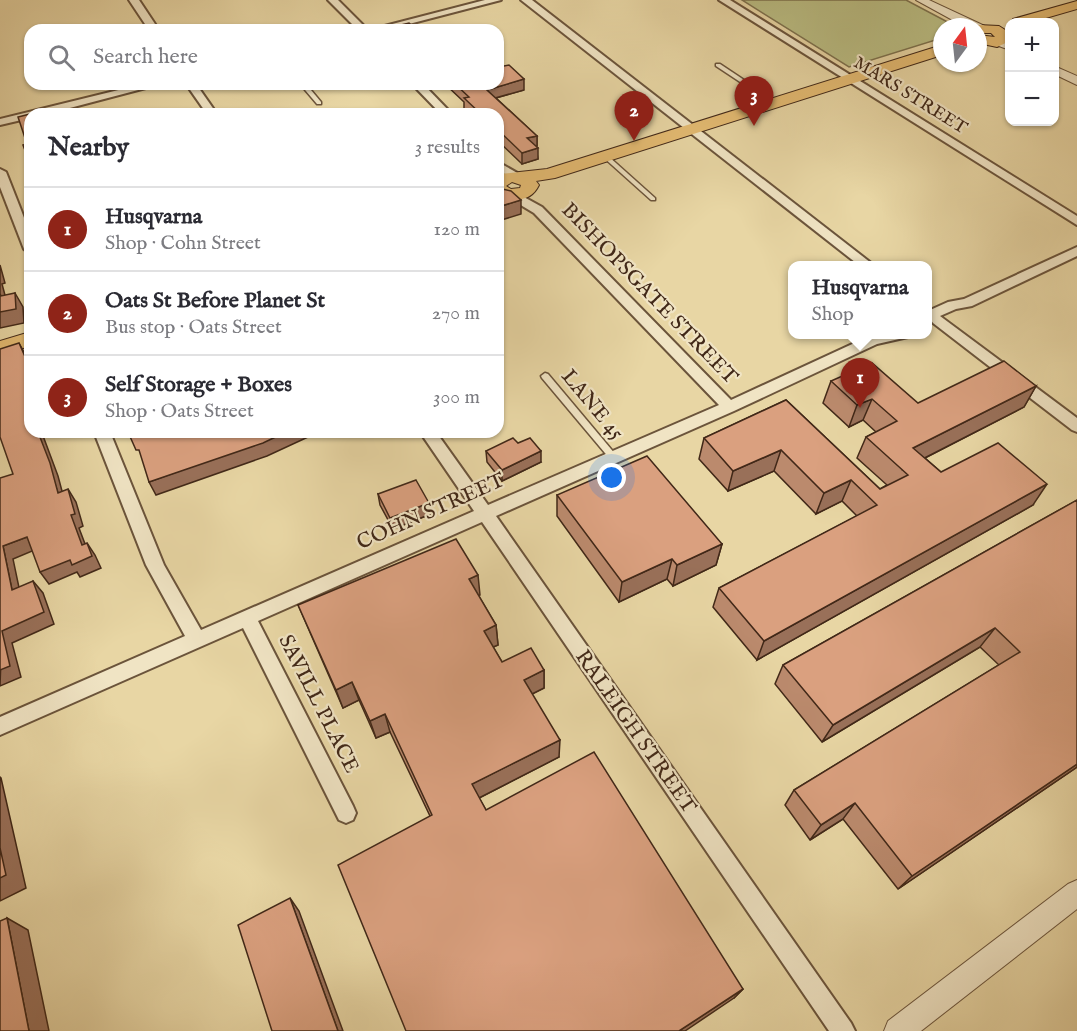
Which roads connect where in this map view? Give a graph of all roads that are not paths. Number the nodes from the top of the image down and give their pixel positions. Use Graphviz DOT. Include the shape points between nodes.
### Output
graph roads {
  1 [pos="134,0"];
  2 [pos="333,0"];
  3 [pos="496,0"];
  4 [pos="526,0"];
  5 [pos="724,0"];
  6 [pos="921,0"];
  7 [pos="1077,5"];
  8 [pos="1056,12"];
  9 [pos="1033,18"];
  10 [pos="1051,18"];
  11 [pos="150,24"];
  12 [pos="352,24"];
  13 [pos="399,24"];
  14 [pos="991,35"];
  15 [pos="933,50"];
  16 [pos="718,65"];
  17 [pos="1059,72"];
  18 [pos="850,78"];
  19 [pos="1077,81"];
  20 [pos="131,90"];
  21 [pos="195,90"];
  22 [pos="308,90"];
  23 [pos="423,90"];
  24 [pos="774,102"];
  25 [pos="319,104"];
  26 [pos="57,108"];
  27 [pos="208,108"];
  28 [pos="441,108"];
  29 [pos="24,116"];
  30 [pos="0,122"];
  31 [pos="691,128"];
  32 [pos="605,156"];
  33 [pos="0,172"];
  34 [pos="509,183"];
  35 [pos="652,199"];
  36 [pos="1077,220"];
  37 [pos="24,234"];
  38 [pos="1077,251"];
  39 [pos="863,261"];
  40 [pos="932,302"];
  41 [pos="960,304"];
  42 [pos="932,320"];
  43 [pos="932,321"];
  44 [pos="879,339"];
  45 [pos="24,341"];
  46 [pos="0,348"];
  47 [pos="544,376"];
  48 [pos="729,407"];
  49 [pos="1077,426"];
  50 [pos="104,438"];
  51 [pos="432,438"];
  52 [pos="613,457"];
  53 [pos="483,514"];
  54 [pos="247,618"];
  55 [pos="197,639"];
  56 [pos="0,726"];
  57 [pos="346,813"];
  58 [pos="1077,893"];
  59 [pos="843,1031"];
  60 [pos="898,1031"];
  1 -- 11 [label="street"];
  2 -- 12 [label="street"];
  3 -- 13 [label="street"];
  4 -- 31 [label="street"];
  5 -- 18 [label="street, MARS STREET"];
  6 -- 14 [label="street"];
  7 -- 8 [label="main road"];
  8 -- 9 [label="main road"];
  8 -- 10 [label="main road" via="1058,15"];
  15 -- 18 [label="main road"];
  16 -- 24 [label="lane"];
  17 -- 19 [label="street"];
  18 -- 24 [label="main road"];
  18 -- 36 [label="street, MARS STREET"];
  20 -- 26 [label="street"];
  21 -- 27 [label="street"];
  22 -- 25 [label="lane"];
  23 -- 28 [label="street"];
  24 -- 31 [label="main road"];
  29 -- 30 [label="street"];
  31 -- 32 [label="main road"];
  31 -- 39 [label="street"];
  32 -- 34 [label="main road"];
  32 -- 35 [label="lane"];
  33 -- 37 [label="street"];
  34 -- 48 [label="street, BISHOPSGATE STREET"];
  38 -- 41 [label="street"];
  40 -- 41 [label="street"];
  41 -- 42 [label="street" via="961,310"];
  43 -- 49 [label="street"];
  44 -- 48 [label="street, COHN STREET"];
  45 -- 46 [label="main road"];
  47 -- 52 [label="lane, LANE 45"];
  48 -- 52 [label="street, COHN STREET"];
  50 -- 55 [label="street" via="156,567"];
  51 -- 53 [label="street, RALEIGH STREET"];
  52 -- 53 [label="street, COHN STREET"];
  53 -- 54 [label="street, COHN STREET"];
  53 -- 59 [label="street, RALEIGH STREET"];
  54 -- 55 [label="street, COHN STREET"];
  54 -- 57 [label="street, SAVILL PLACE"];
  55 -- 56 [label="street, COHN STREET"];
  58 -- 60 [label="street"];
}
